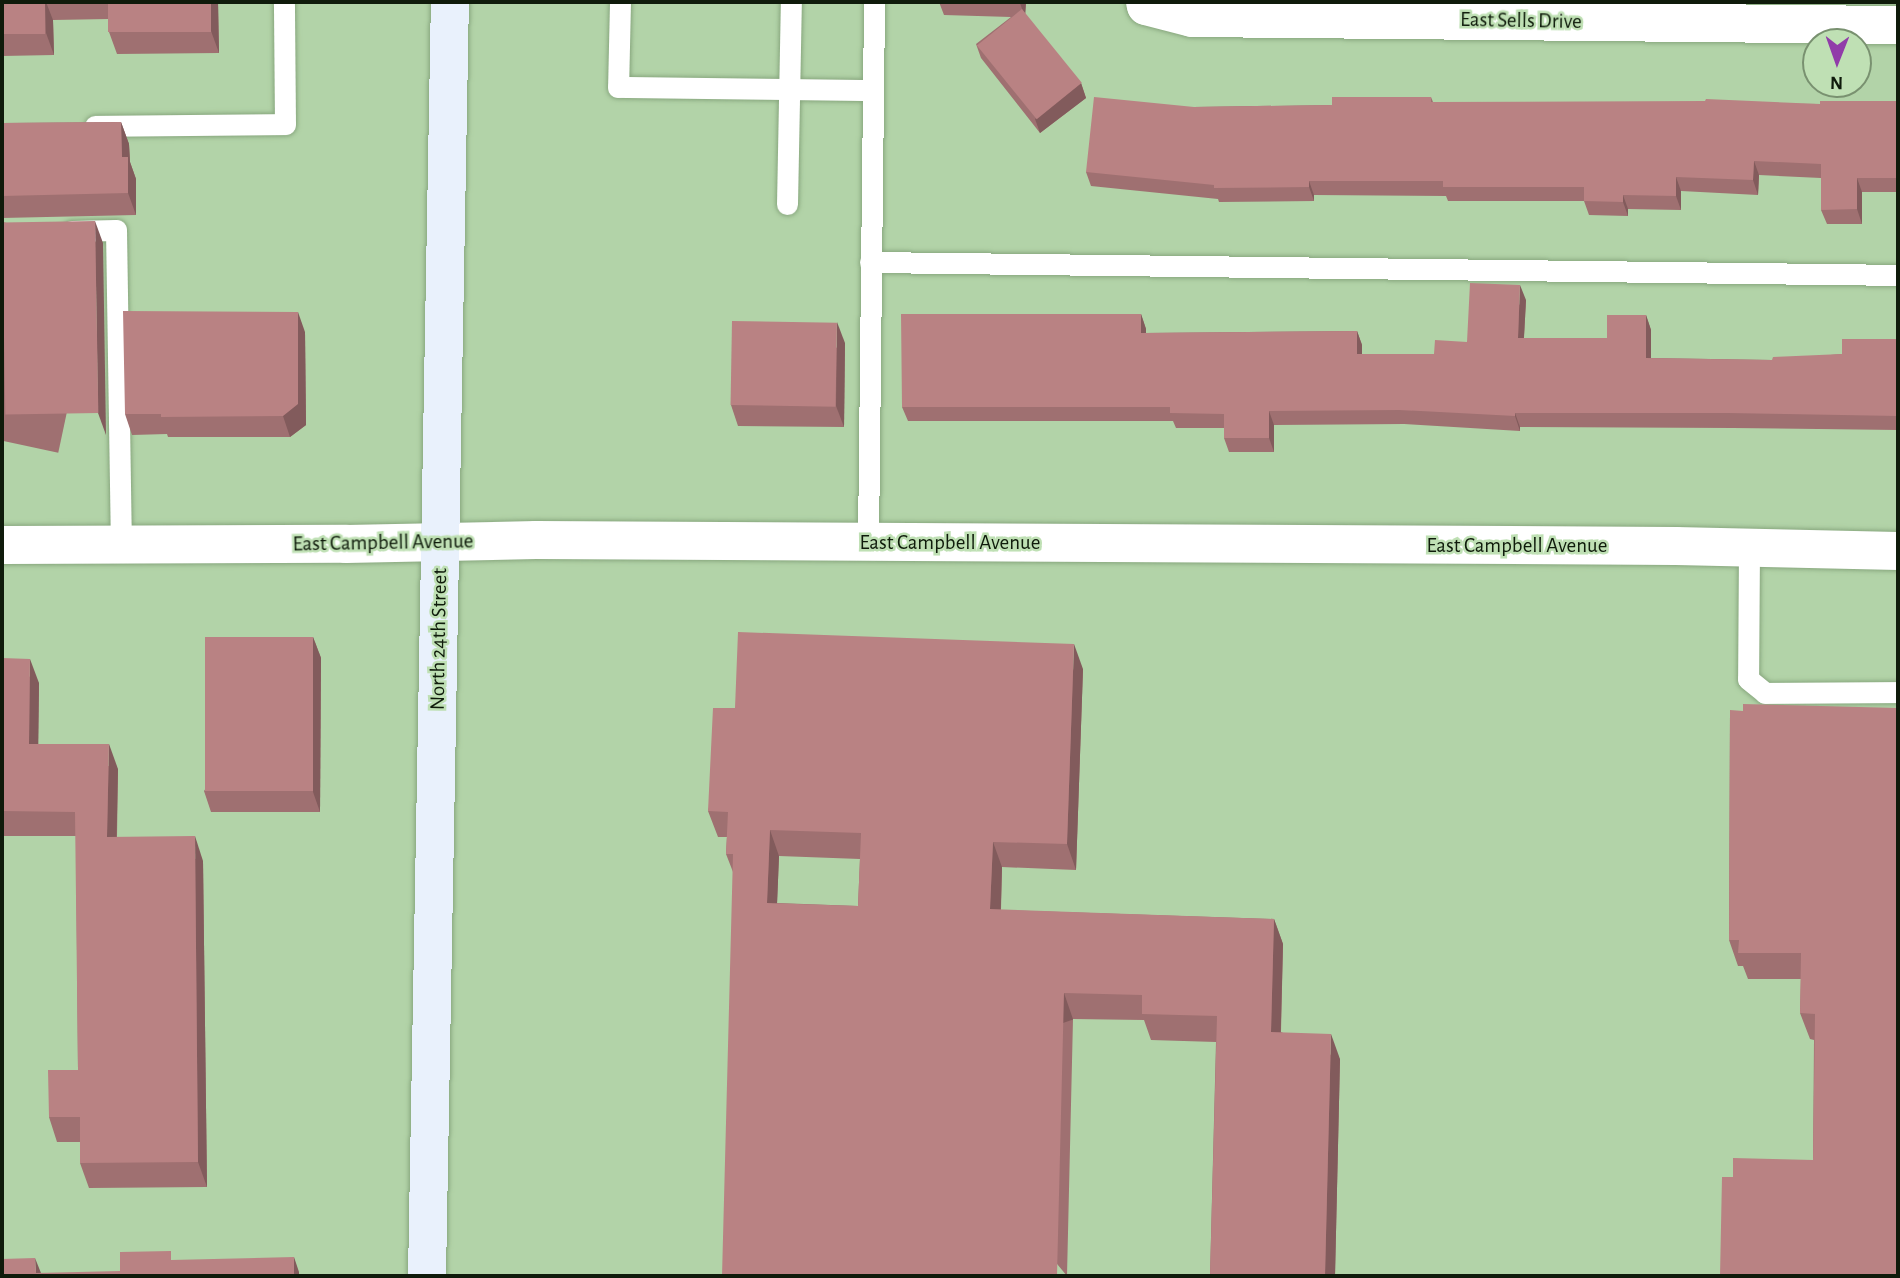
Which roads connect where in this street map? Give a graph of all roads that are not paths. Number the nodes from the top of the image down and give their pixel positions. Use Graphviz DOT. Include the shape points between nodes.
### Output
graph roads {
  1 [pos="284,2"];
  2 [pos="450,2"];
  3 [pos="620,2"];
  4 [pos="791,2"];
  5 [pos="874,2"];
  6 [pos="1145,4"];
  7 [pos="1898,25"];
  8 [pos="789,90"];
  9 [pos="872,90"];
  10 [pos="69,126"];
  11 [pos="787,204"];
  12 [pos="52,231"];
  13 [pos="870,261"];
  14 [pos="1898,275"];
  15 [pos="868,542"];
  16 [pos="440,543"];
  17 [pos="2,545"];
  18 [pos="121,545"];
  19 [pos="1749,549"];
  20 [pos="1898,551"];
  21 [pos="1898,692"];
  22 [pos="427,1276"];
  1 -- 10 [label="lane" via="285,124"];
  2 -- 16 [label="main road, North 24th Street"];
  3 -- 8 [label="lane" via="618,87"];
  4 -- 8 [label="lane"];
  5 -- 9 [label="lane"];
  6 -- 7 [label="street, East Sells Drive" via="1192,18"];
  8 -- 9 [label="lane"];
  8 -- 11 [label="lane"];
  9 -- 13 [label="lane"];
  12 -- 18 [label="lane" via="116,230"];
  13 -- 14 [label="lane"];
  13 -- 15 [label="lane"];
  15 -- 16 [label="street, East Campbell Avenue"];
  15 -- 19 [label="street, East Campbell Avenue"];
  16 -- 18 [label="street, East Campbell Avenue"];
  16 -- 22 [label="main road, North 24th Street"];
  17 -- 18 [label="street, East Campbell Avenue"];
  19 -- 20 [label="street, East Campbell Avenue"];
  19 -- 21 [label="lane" via="1748,679 1765,693"];
}
